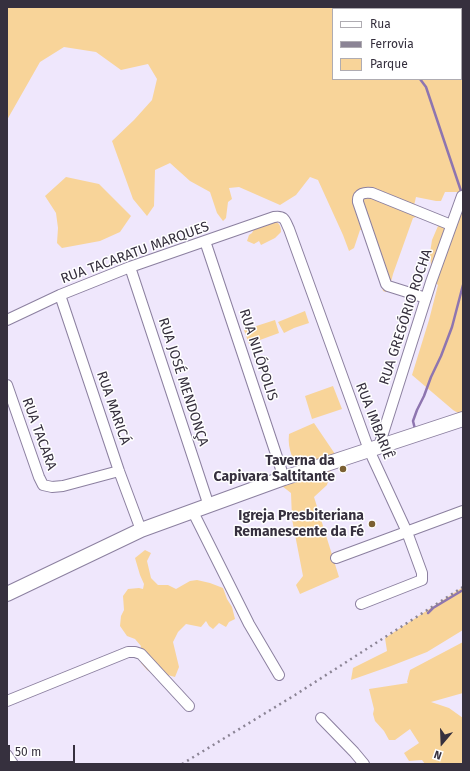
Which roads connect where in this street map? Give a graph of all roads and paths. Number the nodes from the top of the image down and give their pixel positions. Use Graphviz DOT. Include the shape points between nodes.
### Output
graph roads {
  1 [pos="462,196"];
  2 [pos="274,217"];
  3 [pos="451,225"];
  4 [pos="205,241"];
  5 [pos="130,267"];
  6 [pos="60,295"];
  7 [pos="426,298"];
  8 [pos="7,320"];
  9 [pos="7,386"];
  10 [pos="463,418"];
  11 [pos="374,448"];
  12 [pos="119,471"];
  13 [pos="284,478"];
  14 [pos="209,506"];
  15 [pos="463,511"];
  16 [pos="193,512"];
  17 [pos="141,530"];
  18 [pos="407,532"];
  19 [pos="336,558"];
  20 [pos="7,594"];
  21 [pos="361,604"];
  22 [pos="279,675"];
  23 [pos="7,701"];
  24 [pos="189,706"];
  25 [pos="321,718"];
  26 [pos="7,755"];
  27 [pos="13,764"];
  28 [pos="364,764"];
  1 -- 3 [label="street, RUA GREGÓRIO ROCHA"];
  2 -- 4 [label="street, RUA TACARATU MARQUES"];
  2 -- 11 [label="street, RUA IMBARIÊ" via="283,218 289,229"];
  3 -- 7 [label="street, RUA GREGÓRIO ROCHA"];
  3 -- 7 [label="street" via="372,193 366,192 359,196 358,202 386,284"];
  4 -- 5 [label="street, RUA TACARATU MARQUES"];
  4 -- 13 [label="street, RUA NILÓPOLIS"];
  5 -- 6 [label="street, RUA TACARATU MARQUES"];
  5 -- 14 [label="street, RUA JOSÉ MENDONÇA"];
  6 -- 8 [label="street, RUA TACARATU MARQUES"];
  6 -- 12 [label="street, RUA MARICÁ"];
  7 -- 11 [label="street, RUA GREGÓRIO ROCHA"];
  9 -- 12 [label="street, RUA TACARA" via="43,484 52,487 63,486"];
  10 -- 11 [label="street"];
  11 -- 13 [label="street"];
  11 -- 18 [label="street, RUA IMBARIÊ"];
  12 -- 17 [label="street, RUA MARICÁ"];
  13 -- 14 [label="street"];
  14 -- 16 [label="street"];
  15 -- 18 [label="street"];
  16 -- 17 [label="street"];
  16 -- 22 [label="street" via="249,624"];
  17 -- 20 [label="street"];
  18 -- 19 [label="street"];
  18 -- 21 [label="street, RUA IMBARIÊ" via="422,573 422,580"];
  23 -- 24 [label="street" via="128,652 135,652 141,654"];
  25 -- 28 [label="street"];
  26 -- 27 [label="street"];
}
